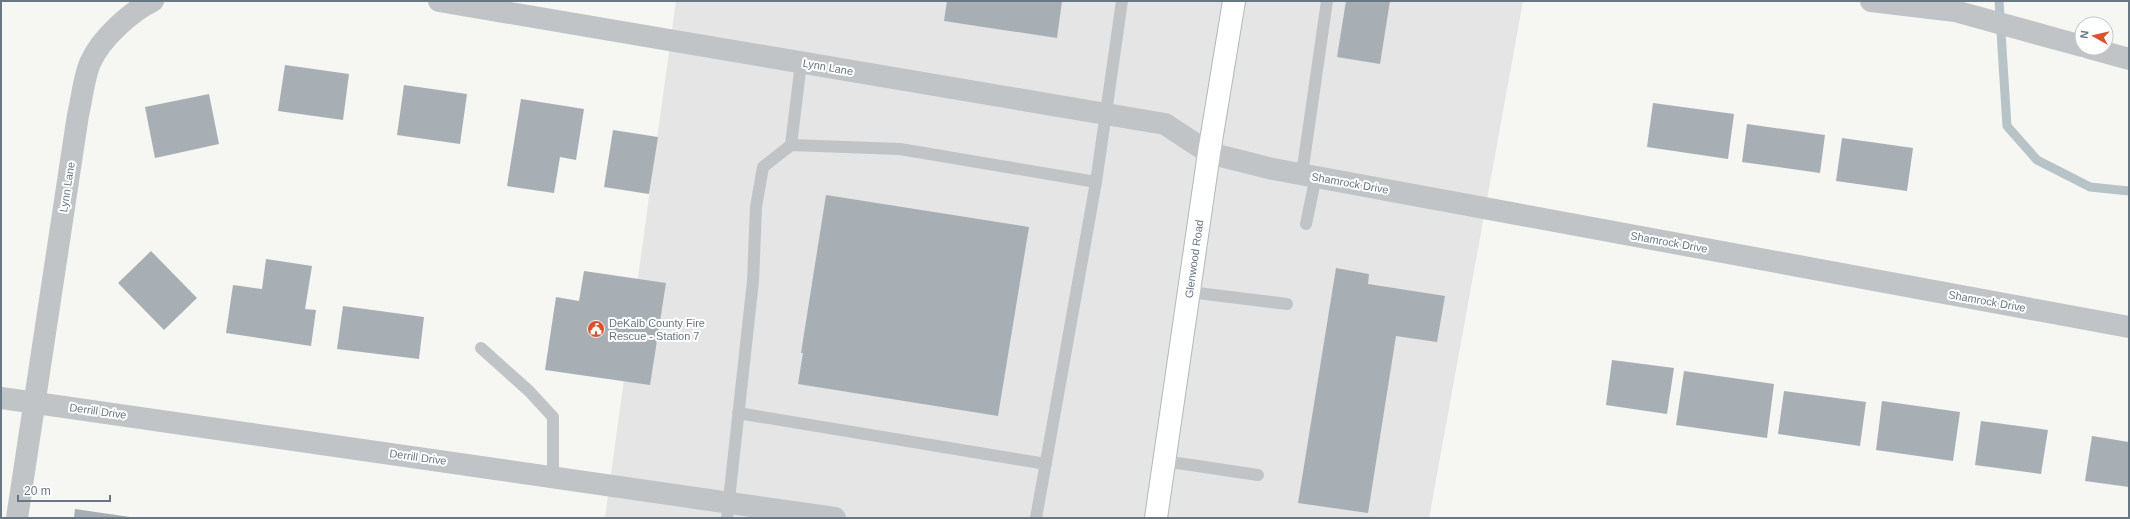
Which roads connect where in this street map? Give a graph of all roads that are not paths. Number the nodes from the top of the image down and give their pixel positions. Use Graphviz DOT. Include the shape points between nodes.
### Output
graph roads {
  1 [pos="153,1"];
  2 [pos="439,1"];
  3 [pos="1122,1"];
  4 [pos="1234,1"];
  5 [pos="1327,1"];
  6 [pos="1871,1"];
  7 [pos="2074,44"];
  8 [pos="2114,55"];
  9 [pos="2129,59"];
  10 [pos="801,63"];
  11 [pos="1105,114"];
  12 [pos="791,145"];
  13 [pos="1209,153"];
  14 [pos="1309,175"];
  15 [pos="1096,182"];
  16 [pos="1306,224"];
  17 [pos="1189,292"];
  18 [pos="1287,304"];
  19 [pos="2129,327"];
  20 [pos="482,348"];
  21 [pos="1,398"];
  22 [pos="34,401"];
  23 [pos="738,413"];
  24 [pos="1164,461"];
  25 [pos="1046,464"];
  26 [pos="1258,475"];
  27 [pos="553,477"];
  28 [pos="727,510"];
  29 [pos="17,518"];
  30 [pos="836,518"];
  31 [pos="1036,518"];
  32 [pos="1156,518"];
  1 -- 22 [label="street, Lynn Lane" via="139,8 114,29 91,61 78,115"];
  2 -- 10 [label="street, Lynn Lane"];
  3 -- 11 [label="lane"];
  4 -- 13 [label="main road, Glenwood Road"];
  5 -- 14 [label="lane"];
  6 -- 7 [label="street" via="1955,11"];
  8 -- 9 [label="street"];
  10 -- 11 [label="street, Lynn Lane"];
  10 -- 12 [label="lane"];
  11 -- 13 [label="street, Lynn Lane" via="1165,124"];
  11 -- 15 [label="lane"];
  12 -- 15 [label="lane" via="900,149"];
  12 -- 23 [label="lane" via="763,167 756,207 753,281"];
  13 -- 14 [label="street, Shamrock Drive"];
  13 -- 17 [label="main road, Glenwood Road"];
  14 -- 16 [label="lane"];
  14 -- 19 [label="street, Shamrock Drive"];
  15 -- 25 [label="lane"];
  17 -- 18 [label="lane"];
  17 -- 24 [label="main road, Glenwood Road"];
  20 -- 27 [label="lane" via="529,391 553,418"];
  21 -- 22 [label="street, Derrill Drive"];
  22 -- 27 [label="street, Derrill Drive"];
  22 -- 29 [label="street, Lynn Lane"];
  23 -- 25 [label="lane"];
  23 -- 28 [label="lane"];
  24 -- 26 [label="lane"];
  24 -- 32 [label="main road, Glenwood Road"];
  25 -- 31 [label="lane"];
  27 -- 28 [label="street, Derrill Drive"];
  28 -- 30 [label="street, Derrill Drive"];
}
